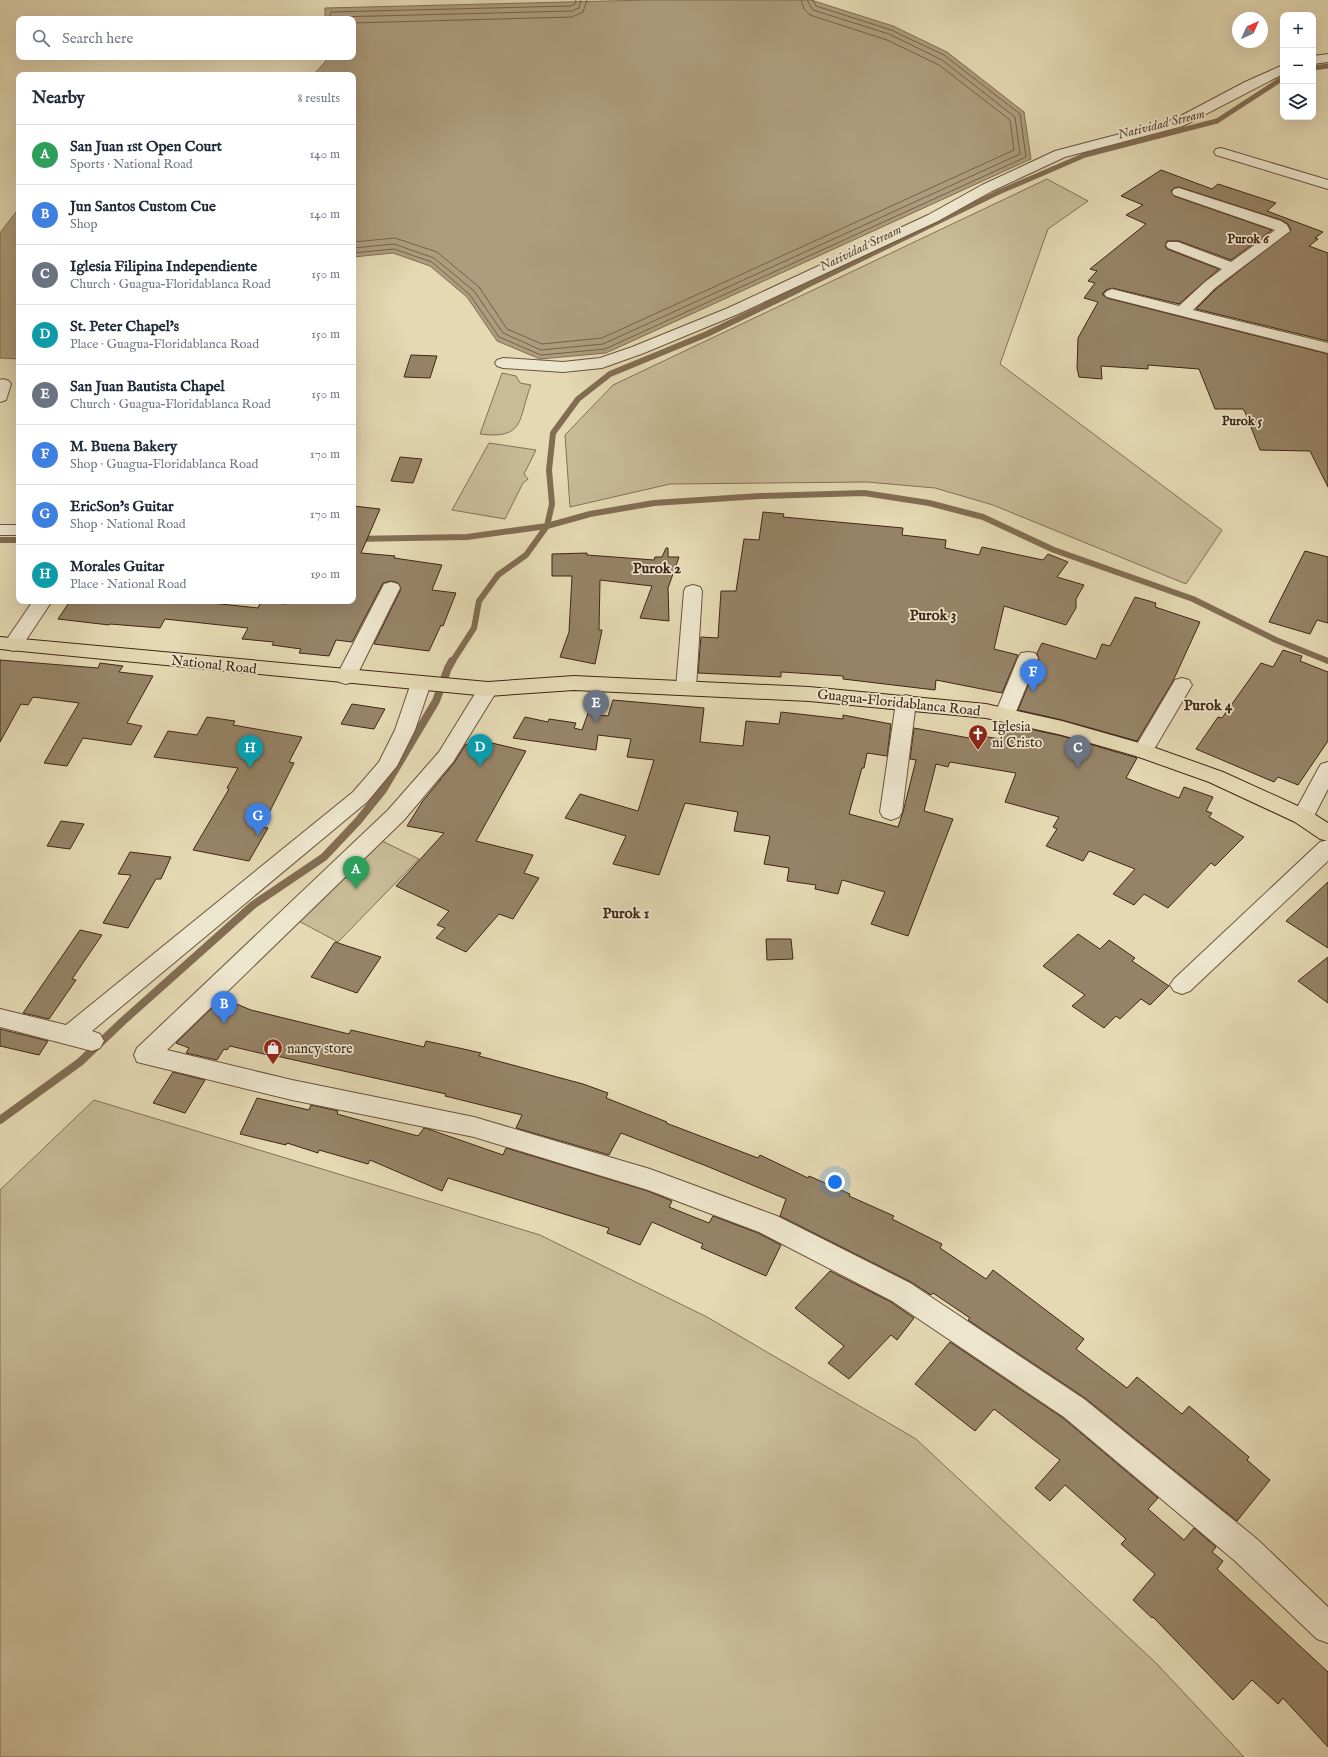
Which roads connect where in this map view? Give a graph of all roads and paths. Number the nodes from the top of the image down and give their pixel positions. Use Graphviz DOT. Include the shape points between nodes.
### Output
graph roads {
  1 [pos="1328,58"];
  2 [pos="1316,60"];
  3 [pos="1280,70"];
  4 [pos="1221,152"];
  5 [pos="1328,186"];
  6 [pos="1179,192"];
  7 [pos="1173,244"];
  8 [pos="1233,268"];
  9 [pos="1112,294"];
  10 [pos="1182,312"];
  11 [pos="1328,348"];
  12 [pos="503,363"];
  13 [pos="0,530"];
  14 [pos="16,530"];
  15 [pos="391,588"];
  16 [pos="693,591"];
  17 [pos="39,604"];
  18 [pos="6,644"];
  19 [pos="1028,658"];
  20 [pos="346,677"];
  21 [pos="433,684"];
  22 [pos="1182,684"];
  23 [pos="686,688"];
  24 [pos="488,689"];
  25 [pos="906,702"];
  26 [pos="1005,714"];
  27 [pos="1143,751"];
  28 [pos="1328,769"];
  29 [pos="891,812"];
  30 [pos="1303,817"];
  31 [pos="1328,833"];
  32 [pos="1328,848"];
  33 [pos="1182,985"];
  34 [pos="0,1018"];
  35 [pos="1328,1628"];
  1 -- 2 [label="street"];
  3 -- 12 [label="street" via="1178,124 1060,154 987,188 933,218 733,311 638,350 602,363 563,367"];
  4 -- 5 [label="street"];
  6 -- 8 [label="street" via="1282,228 1280,234"];
  7 -- 8 [label="street"];
  8 -- 10 [label="street" via="1210,285"];
  9 -- 10 [label="street"];
  10 -- 11 [label="street"];
  13 -- 14 [label="street"];
  15 -- 20 [label="street"];
  16 -- 23 [label="street"];
  17 -- 18 [label="street"];
  18 -- 20 [label="main road, National Road"];
  19 -- 26 [label="street"];
  20 -- 21 [label="main road, National Road"];
  21 -- 24 [label="main road, Guagua–Floridablanca Road"];
  21 -- 34 [label="street" via="387,766 360,798 82,1038"];
  22 -- 27 [label="street"];
  23 -- 24 [label="main road, Guagua–Floridablanca Road" via="574,683"];
  23 -- 25 [label="main road, Guagua–Floridablanca Road"];
  24 -- 35 [label="street" via="446,757 396,815 146,1055 292,1090 474,1127 650,1180 768,1224 902,1292 1074,1408 1246,1550"];
  25 -- 26 [label="main road, Guagua–Floridablanca Road"];
  25 -- 29 [label="street"];
  26 -- 27 [label="main road, Guagua–Floridablanca Road"];
  27 -- 30 [label="main road, Guagua–Floridablanca Road" via="1216,777"];
  28 -- 30 [label="street"];
  30 -- 31 [label="main road, Guagua–Floridablanca Road"];
  32 -- 33 [label="street"];
}
